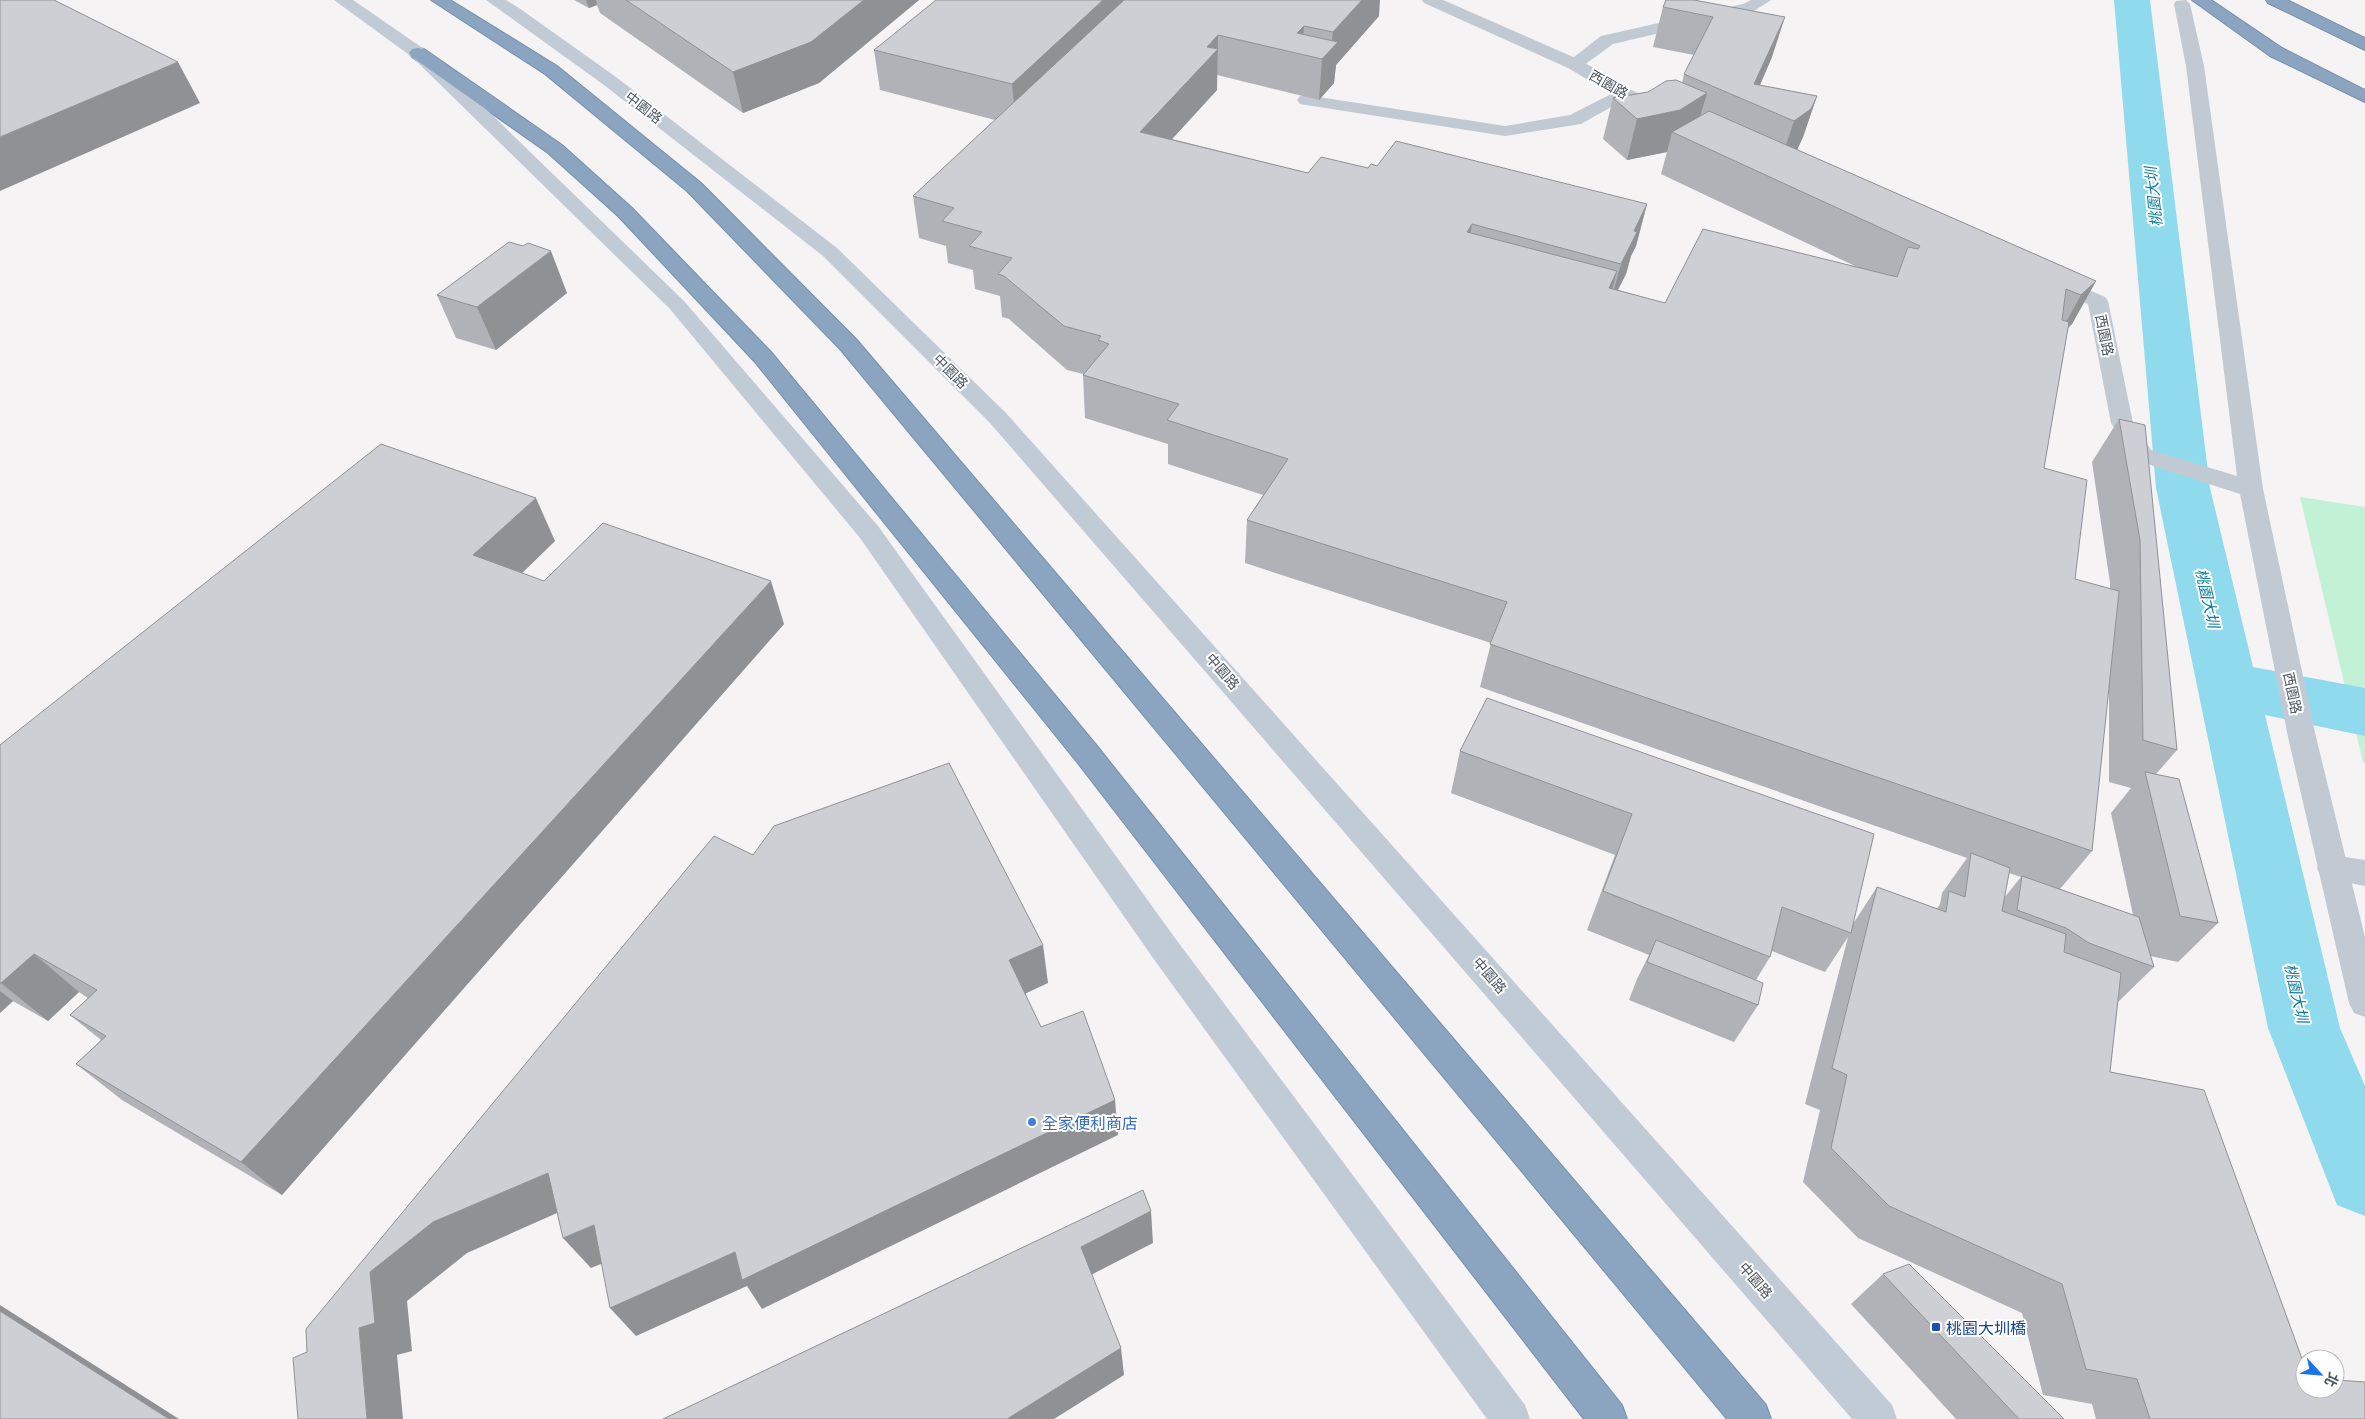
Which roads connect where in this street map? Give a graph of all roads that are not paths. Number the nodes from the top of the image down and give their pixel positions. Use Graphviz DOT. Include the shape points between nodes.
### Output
graph roads {
  1 [pos="342,0"];
  2 [pos="439,0"];
  3 [pos="494,0"];
  4 [pos="1430,0"];
  5 [pos="1763,0"];
  6 [pos="2274,0"];
  7 [pos="2191,2"];
  8 [pos="2365,45"];
  9 [pos="418,53"];
  10 [pos="1574,64"];
  11 [pos="1623,93"];
  12 [pos="2365,97"];
  13 [pos="1306,100"];
  14 [pos="1678,117"];
  15 [pos="2034,273"];
  16 [pos="2251,489"];
  17 [pos="2332,868"];
  18 [pos="2365,873"];
  19 [pos="2365,1003"];
  20 [pos="1511,1419"];
  21 [pos="1608,1419"];
  22 [pos="1752,1419"];
  23 [pos="1878,1419"];
  1 -- 9 [label="main road"];
  2 -- 22 [label="highway" via="551,70 694,187 848,344"];
  3 -- 23 [label="main road, 中園路" via="610,81 830,252 998,418"];
  4 -- 10 [label="street, 西園路"];
  5 -- 10 [label="street" via="1748,8 1607,40"];
  6 -- 8 [label="highway"];
  7 -- 12 [label="highway" via="2276,52"];
  7 -- 16 [label="street" via="2195,66"];
  9 -- 20 [label="main road" via="677,305 869,532 1164,948"];
  9 -- 21 [label="highway" via="555,149 625,212 763,357 1087,754"];
  10 -- 11 [label="street, 西園路"];
  11 -- 13 [label="street" via="1575,120 1505,131"];
  11 -- 14 [label="street, 西園路"];
  15 -- 16 [label="street, 西園路" via="2098,301 2122,423 2143,455"];
  16 -- 17 [label="street, 西園路"];
  17 -- 18 [label="street"];
  17 -- 19 [label="street, 西園路"];
}
